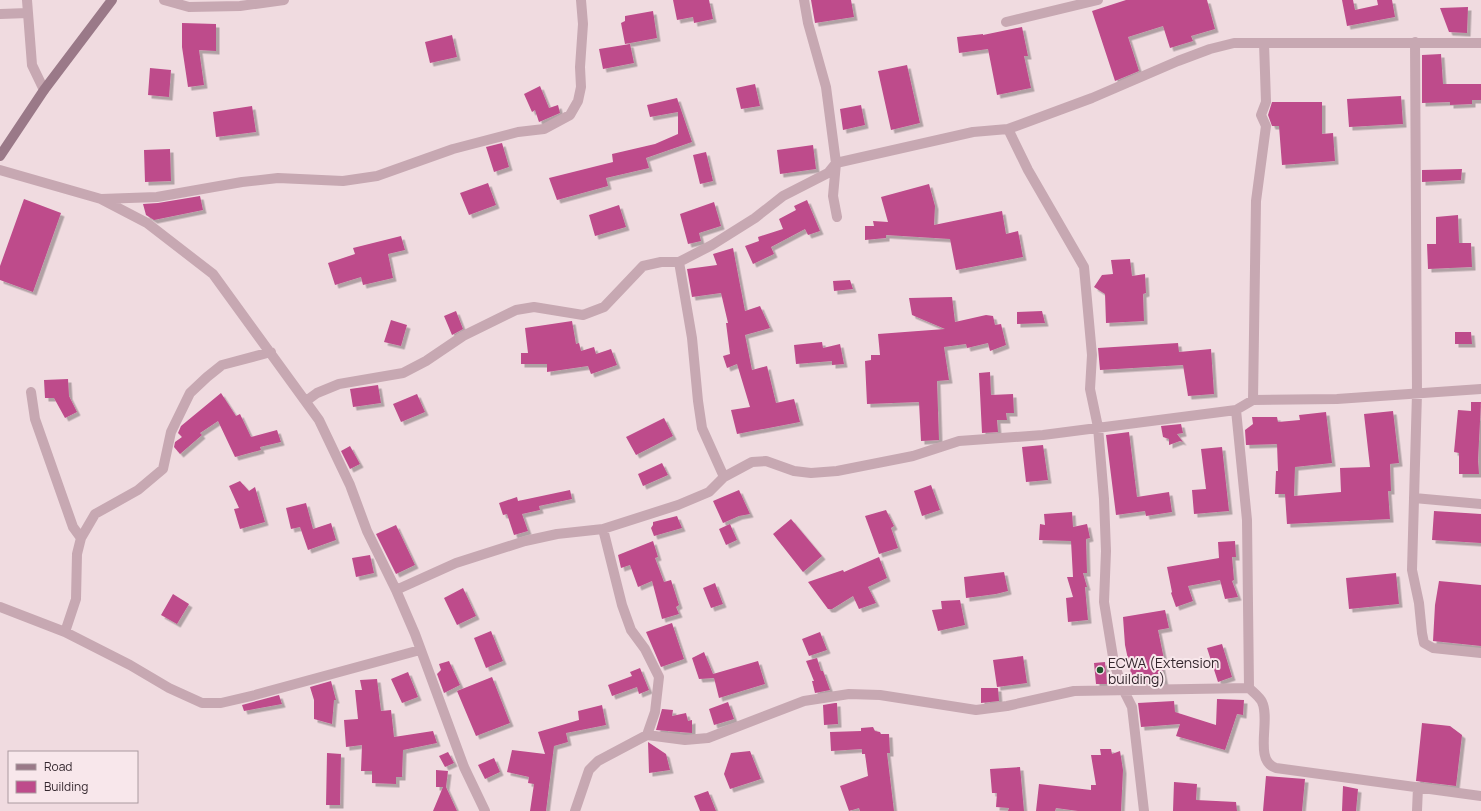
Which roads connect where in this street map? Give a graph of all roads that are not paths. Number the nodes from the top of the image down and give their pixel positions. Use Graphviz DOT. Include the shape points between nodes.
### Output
graph roads {
  1 [pos="27,0"];
  2 [pos="112,0"];
  3 [pos="164,0"];
  4 [pos="284,0"];
  5 [pos="581,0"];
  6 [pos="804,0"];
  7 [pos="1098,0"];
  8 [pos="28,13"];
  9 [pos="0,14"];
  10 [pos="1006,22"];
  11 [pos="1415,42"];
  12 [pos="1264,43"];
  13 [pos="1481,43"];
  14 [pos="44,90"];
  15 [pos="1008,128"];
  16 [pos="0,156"];
  17 [pos="836,163"];
  18 [pos="0,170"];
  19 [pos="101,199"];
  20 [pos="837,217"];
  21 [pos="679,262"];
  22 [pos="271,352"];
  23 [pos="1481,389"];
  24 [pos="31,392"];
  25 [pos="1417,393"];
  26 [pos="1253,400"];
  27 [pos="306,401"];
  28 [pos="1236,410"];
  29 [pos="1098,428"];
  30 [pos="724,477"];
  31 [pos="1414,498"];
  32 [pos="1481,504"];
  33 [pos="603,529"];
  34 [pos="80,538"];
  35 [pos="396,590"];
  36 [pos="0,607"];
  37 [pos="65,632"];
  38 [pos="420,650"];
  39 [pos="1481,654"];
  40 [pos="1249,688"];
  41 [pos="1123,689"];
  42 [pos="647,735"];
  43 [pos="1418,787"];
  44 [pos="1481,796"];
  45 [pos="485,811"];
  46 [pos="576,811"];
  47 [pos="1144,811"];
  48 [pos="1417,811"];
  1 -- 8 [label="street"];
  2 -- 14 [label="main road"];
  3 -- 4 [label="street" via="189,7 240,6"];
  5 -- 19 [label="street" via="583,24 578,101 570,115 544,129 518,132 453,148 377,176 343,181 278,178 157,197"];
  6 -- 17 [label="street" via="826,86"];
  7 -- 10 [label="street"];
  8 -- 9 [label="street"];
  8 -- 14 [label="street" via="32,65"];
  11 -- 12 [label="street"];
  11 -- 13 [label="street"];
  11 -- 25 [label="street"];
  12 -- 15 [label="street" via="1234,43 1210,49 1092,98"];
  12 -- 26 [label="street" via="1266,102 1261,115 1266,126 1256,201"];
  14 -- 16 [label="main road"];
  15 -- 17 [label="street" via="973,132"];
  15 -- 29 [label="street" via="1028,170 1084,267 1092,355 1090,390"];
  17 -- 20 [label="street" via="833,196"];
  17 -- 21 [label="street" via="828,173 783,196 755,218"];
  18 -- 19 [label="street"];
  19 -- 22 [label="street" via="147,223 213,274"];
  21 -- 27 [label="street" via="660,262 643,266 604,307 582,315 534,307 516,310 463,336 403,373 339,384 317,393"];
  21 -- 30 [label="street" via="692,338 702,428"];
  22 -- 27 [label="street"];
  22 -- 34 [label="street" via="222,365 206,376 190,393 171,432 162,469 138,490 95,514"];
  23 -- 25 [label="street"];
  24 -- 34 [label="street" via="35,419"];
  25 -- 26 [label="street" via="1337,399"];
  25 -- 31 [label="street"];
  26 -- 28 [label="street"];
  27 -- 35 [label="street" via="334,449 367,530"];
  28 -- 29 [label="street"];
  28 -- 40 [label="street" via="1247,520"];
  29 -- 30 [label="street" via="959,441 913,456 837,471 811,473 794,471 766,461 752,462"];
  29 -- 41 [label="street" via="1106,551 1104,602 1114,663"];
  30 -- 33 [label="street" via="709,492"];
  31 -- 32 [label="street"];
  31 -- 39 [label="street" via="1412,570 1424,643 1433,648"];
  33 -- 35 [label="street" via="557,534 525,541 456,563"];
  33 -- 42 [label="street" via="631,630 645,649 659,677 655,712"];
  34 -- 37 [label="street" via="76,599"];
  35 -- 38 [label="street"];
  36 -- 37 [label="street"];
  37 -- 38 [label="street" via="202,703 221,703 255,695"];
  38 -- 45 [label="street" via="464,766"];
  40 -- 41 [label="street"];
  40 -- 43 [label="street" via="1262,701 1265,712 1264,756 1271,767"];
  41 -- 42 [label="street" via="1074,691 976,710 880,695 849,694 804,700 708,738 685,740"];
  41 -- 47 [label="street" via="1132,707"];
  42 -- 46 [label="street" via="598,761 589,770"];
  43 -- 44 [label="street"];
  43 -- 48 [label="street"];
}
